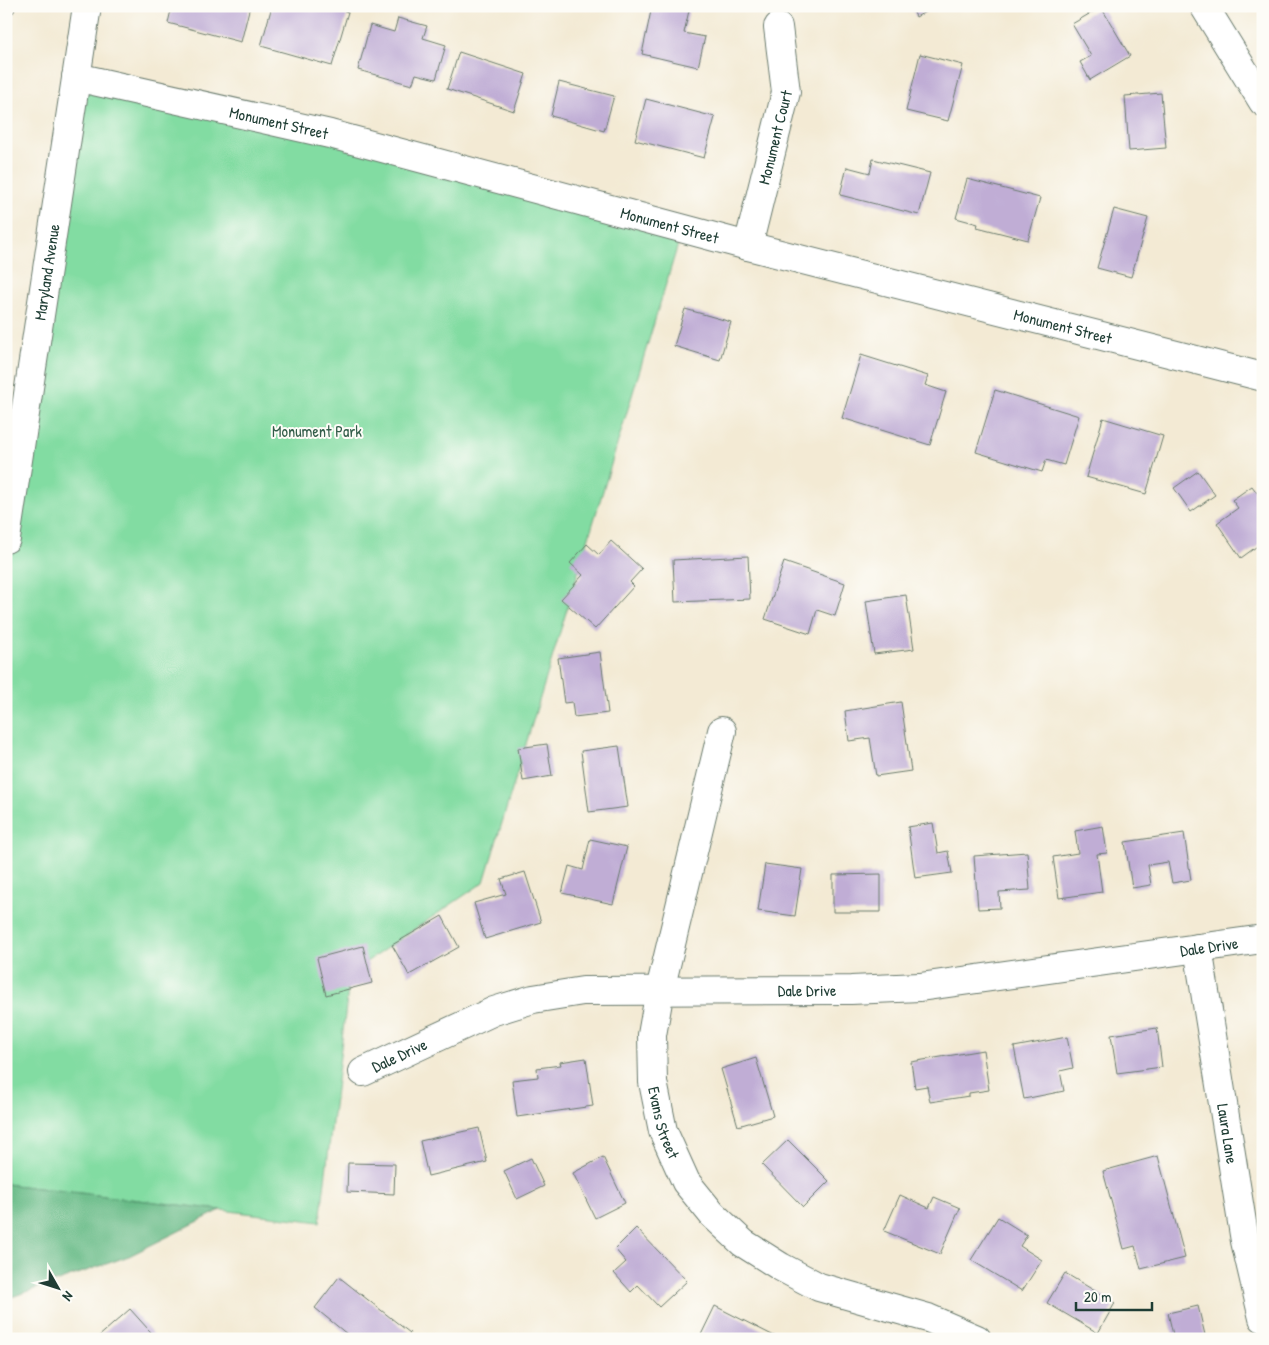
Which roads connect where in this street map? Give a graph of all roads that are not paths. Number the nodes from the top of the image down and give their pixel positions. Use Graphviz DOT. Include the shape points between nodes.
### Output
graph roads {
  1 [pos="87,6"];
  2 [pos="1204,6"];
  3 [pos="778,27"];
  4 [pos="76,77"];
  5 [pos="1263,102"];
  6 [pos="748,246"];
  7 [pos="1263,377"];
  8 [pos="6,539"];
  9 [pos="722,731"];
  10 [pos="1263,939"];
  11 [pos="1198,948"];
  12 [pos="660,990"];
  13 [pos="363,1072"];
  14 [pos="1263,1318"];
  15 [pos="977,1339"];
  1 -- 4 [label="street, Maryland Avenue"];
  2 -- 5 [label="street"];
  3 -- 6 [label="street, Monument Court" via="786,92"];
  4 -- 6 [label="street, Monument Street" via="330,134"];
  4 -- 8 [label="street, Maryland Avenue"];
  6 -- 7 [label="street, Monument Street"];
  9 -- 12 [label="street, Evans Street"];
  10 -- 11 [label="street, Dale Drive"];
  11 -- 12 [label="street, Dale Drive" via="920,987"];
  11 -- 14 [label="street, Laura Lane" via="1245,1242"];
  12 -- 13 [label="street, Dale Drive" via="583,991 533,999 494,1011"];
  12 -- 15 [label="street, Evans Street" via="652,1054 653,1082 663,1130 686,1182 712,1214 743,1242 781,1267 819,1286 928,1318"];
}
